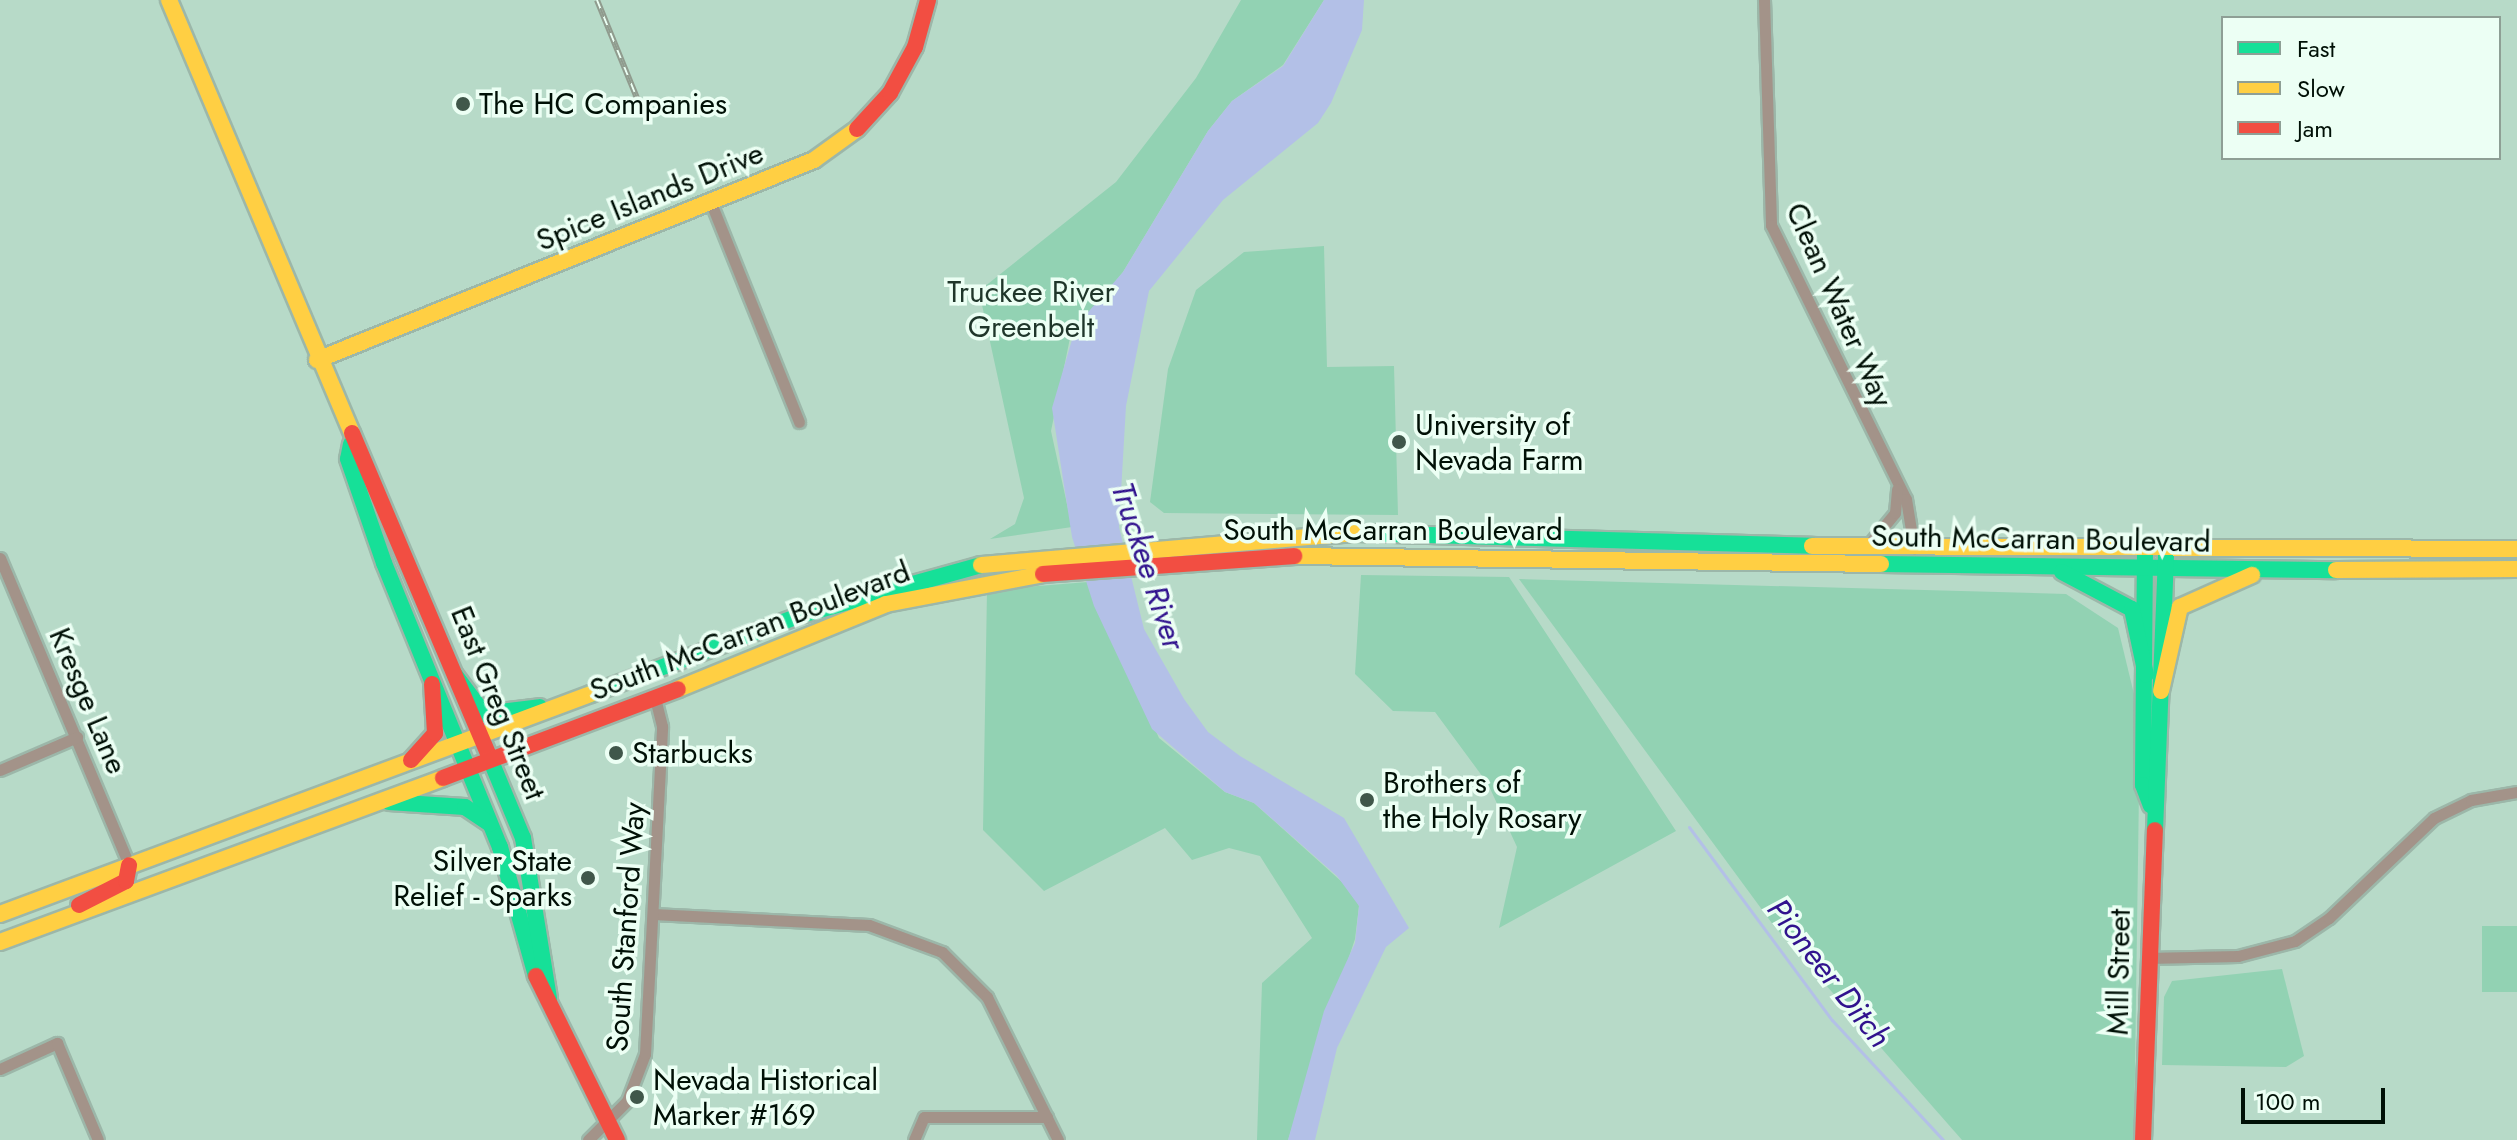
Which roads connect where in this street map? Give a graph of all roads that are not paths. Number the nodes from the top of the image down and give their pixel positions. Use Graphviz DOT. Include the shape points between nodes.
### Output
graph roads {
  1 [pos="169,0"];
  2 [pos="928,0"];
  3 [pos="1764,0"];
  4 [pos="711,203"];
  5 [pos="317,360"];
  6 [pos="799,422"];
  7 [pos="351,444"];
  8 [pos="1895,480"];
  9 [pos="363,502"];
  10 [pos="1407,535"];
  11 [pos="1866,548"];
  12 [pos="1914,548"];
  13 [pos="2517,549"];
  14 [pos="2145,551"];
  15 [pos="2166,551"];
  16 [pos="1407,553"];
  17 [pos="1154,556"];
  18 [pos="0,558"];
  19 [pos="1054,564"];
  20 [pos="410,568"];
  21 [pos="2049,568"];
  22 [pos="2517,569"];
  23 [pos="2147,570"];
  24 [pos="2270,570"];
  25 [pos="2166,571"];
  26 [pos="455,675"];
  27 [pos="2146,675"];
  28 [pos="432,684"];
  29 [pos="627,684"];
  30 [pos="2161,691"];
  31 [pos="655,698"];
  32 [pos="77,737"];
  33 [pos="482,739"];
  34 [pos="458,747"];
  35 [pos="490,760"];
  36 [pos="466,768"];
  37 [pos="0,770"];
  38 [pos="395,771"];
  39 [pos="2517,792"];
  40 [pos="375,803"];
  41 [pos="2151,806"];
  42 [pos="490,824"];
  43 [pos="129,865"];
  44 [pos="0,914"];
  45 [pos="653,914"];
  46 [pos="38,928"];
  47 [pos="0,942"];
  48 [pos="2147,958"];
  49 [pos="549,999"];
  50 [pos="0,1069"];
  51 [pos="1047,1117"];
  52 [pos="613,1133"];
  53 [pos="98,1140"];
  54 [pos="588,1140"];
  55 [pos="914,1140"];
  56 [pos="1058,1140"];
  57 [pos="2143,1140"];
  1 -- 5 [label="main road, East Greg Street"];
  2 -- 4 [label="main road, Spice Islands Drive" via="908,63 856,130 814,160"];
  3 -- 8 [label="street, Clean Water Way" via="1771,225"];
  4 -- 5 [label="main road, Spice Islands Drive"];
  4 -- 6 [label="street"];
  5 -- 7 [label="main road, East Greg Street"];
  7 -- 9 [label="main road, East Greg Street"];
  7 -- 20 [label="main road, East Greg Street" via="366,460"];
  8 -- 11 [label="street" via="1895,513"];
  8 -- 12 [label="street, Clean Water Way" via="1911,514"];
  9 -- 20 [label="main road" via="397,562"];
  9 -- 28 [label="main road, East Greg Street"];
  10 -- 11 [label="main road, South McCarran Boulevard"];
  10 -- 16 [label="main road"];
  10 -- 17 [label="main road, South McCarran Boulevard" via="1285,536"];
  11 -- 12 [label="main road, South McCarran Boulevard"];
  12 -- 14 [label="main road, South McCarran Boulevard"];
  13 -- 15 [label="main road, South McCarran Boulevard"];
  14 -- 15 [label="main road, South McCarran Boulevard"];
  14 -- 23 [label="main road, Mill Street"];
  15 -- 25 [label="main road, Mill Street"];
  16 -- 17 [label="main road, South McCarran Boulevard"];
  16 -- 21 [label="main road, South McCarran Boulevard"];
  17 -- 19 [label="main road, South McCarran Boulevard"];
  18 -- 32 [label="street, Kresge Lane"];
  19 -- 29 [label="main road, South McCarran Boulevard" via="894,583"];
  19 -- 31 [label="main road, South McCarran Boulevard" via="913,595"];
  20 -- 26 [label="main road, East Greg Street"];
  21 -- 23 [label="main road, South McCarran Boulevard"];
  21 -- 27 [label="main road" via="2132,609"];
  22 -- 24 [label="main road, South McCarran Boulevard"];
  23 -- 25 [label="main road, South McCarran Boulevard"];
  23 -- 27 [label="main road, Mill Street"];
  24 -- 25 [label="main road, South McCarran Boulevard"];
  24 -- 30 [label="main road" via="2180,607"];
  25 -- 30 [label="main road, Mill Street"];
  26 -- 29 [label="main road" via="472,705 495,717"];
  26 -- 33 [label="main road, East Greg Street"];
  27 -- 41 [label="main road, Mill Street" via="2143,785"];
  28 -- 34 [label="main road, East Greg Street"];
  28 -- 38 [label="main road" via="435,733"];
  29 -- 33 [label="main road, South McCarran Boulevard"];
  30 -- 41 [label="main road, Mill Street"];
  31 -- 35 [label="main road, South McCarran Boulevard"];
  31 -- 45 [label="street, South Stanford Way" via="662,726"];
  32 -- 37 [label="street"];
  32 -- 43 [label="street, Kresge Lane"];
  33 -- 34 [label="main road, South McCarran Boulevard"];
  33 -- 35 [label="main road, East Greg Street"];
  34 -- 36 [label="main road, East Greg Street"];
  34 -- 38 [label="main road, South McCarran Boulevard"];
  35 -- 36 [label="main road, South McCarran Boulevard"];
  35 -- 49 [label="main road, East Greg Street" via="529,859"];
  36 -- 40 [label="main road, South McCarran Boulevard"];
  36 -- 42 [label="main road, East Greg Street"];
  38 -- 43 [label="main road, South McCarran Boulevard"];
  39 -- 48 [label="street" via="2472,799 2434,818 2329,918 2295,941 2238,956"];
  40 -- 42 [label="main road" via="465,807"];
  40 -- 46 [label="main road, South McCarran Boulevard"];
  41 -- 48 [label="main road, Mill Street"];
  42 -- 49 [label="main road, East Greg Street" via="523,951"];
  43 -- 44 [label="main road, South McCarran Boulevard"];
  43 -- 46 [label="main road" via="126,881"];
  45 -- 51 [label="street" via="869,925 922,941 987,997"];
  45 -- 52 [label="street, South Stanford Way" via="645,1054"];
  46 -- 47 [label="main road, South McCarran Boulevard"];
  48 -- 57 [label="main road, Mill Street"];
  49 -- 52 [label="main road, East Greg Street"];
  50 -- 53 [label="street" via="57,1043"];
  51 -- 55 [label="street" via="924,1117"];
  51 -- 56 [label="street"];
  52 -- 54 [label="street, South Stanford Way"];
}
